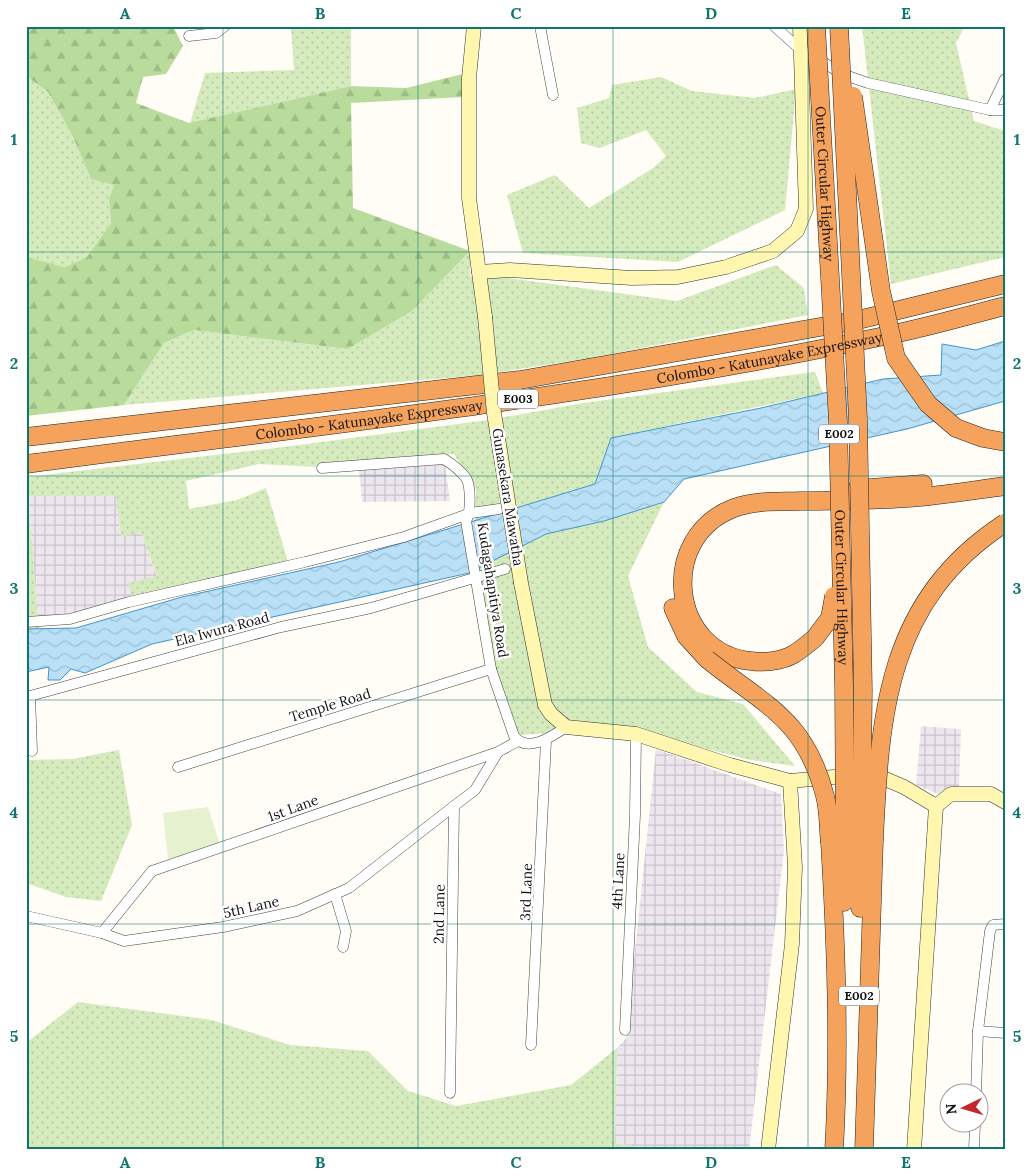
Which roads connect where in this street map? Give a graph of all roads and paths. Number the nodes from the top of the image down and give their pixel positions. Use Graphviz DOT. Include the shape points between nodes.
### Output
graph roads {
  1 [pos="225,26"];
  2 [pos="474,26"];
  3 [pos="540,26"];
  4 [pos="774,26"];
  5 [pos="800,26"];
  6 [pos="816,26"];
  7 [pos="841,26"];
  8 [pos="189,36"];
  9 [pos="802,51"];
  10 [pos="1005,79"];
  11 [pos="553,95"];
  12 [pos="990,110"];
  13 [pos="1005,110"];
  14 [pos="479,272"];
  15 [pos="1005,284"];
  16 [pos="1005,306"];
  17 [pos="838,422"];
  18 [pos="26,437"];
  19 [pos="1005,442"];
  20 [pos="26,464"];
  21 [pos="322,468"];
  22 [pos="1005,474"];
  23 [pos="1005,486"];
  24 [pos="499,509"];
  25 [pos="468,517"];
  26 [pos="1005,523"];
  27 [pos="505,569"];
  28 [pos="474,572"];
  29 [pos="26,622"];
  30 [pos="491,669"];
  31 [pos="566,727"];
  32 [pos="636,734"];
  33 [pos="546,741"];
  34 [pos="518,742"];
  35 [pos="32,750"];
  36 [pos="498,752"];
  37 [pos="178,767"];
  38 [pos="790,781"];
  39 [pos="1005,802"];
  40 [pos="454,806"];
  41 [pos="936,806"];
  42 [pos="853,842"];
  43 [pos="335,894"];
  44 [pos="26,916"];
  45 [pos="1005,924"];
  46 [pos="102,933"];
  47 [pos="343,947"];
  48 [pos="625,1030"];
  49 [pos="978,1031"];
  50 [pos="1005,1033"];
  51 [pos="531,1045"];
  52 [pos="976,1084"];
  53 [pos="450,1093"];
  54 [pos="975,1134"];
  55 [pos="768,1150"];
  56 [pos="834,1150"];
  57 [pos="842,1150"];
  58 [pos="856,1150"];
  59 [pos="864,1150"];
  60 [pos="914,1150"];
  61 [pos="974,1150"];
  1 -- 8 [label="street" via="216,33"];
  2 -- 14 [label="street, Gunasekara Mawatha" via="469,78 469,198"];
  3 -- 11 [label="street"];
  4 -- 9 [label="street"];
  5 -- 9 [label="street"];
  6 -- 17 [label="highway, Outer Circular Highway / E002, bridge"];
  7 -- 19 [label="highway, bridge" via="882,291 896,358 928,404 956,428"];
  7 -- 42 [label="highway, Outer Circular Highway / E002, bridge" via="858,419 863,690"];
  9 -- 12 [label="street" via="842,74 868,83"];
  9 -- 14 [label="street" via="806,209 796,231 773,251 726,267 678,277"];
  10 -- 12 [label="street"];
  12 -- 13 [label="street"];
  14 -- 31 [label="street, Gunasekara Mawatha, bridge" via="494,414 545,705"];
  15 -- 18 [label="highway, Colombo - Katunayake Expressway / E003" via="854,321 520,380"];
  16 -- 20 [label="highway, Colombo - Katunayake Expressway / E003" via="892,335 707,370 355,423"];
  17 -- 23 [label="highway, bridge" via="835,592 830,618 816,638 793,655 765,663 740,660 713,648 696,628 685,607 681,583 685,561 695,538 711,521 756,502 895,499"];
  17 -- 42 [label="highway, Outer Circular Highway / E002, bridge" via="844,687"];
  21 -- 25 [label="street, Kudagahapitiya Road" via="444,459 467,480"];
  22 -- 42 [label="highway, bridge" via="912,486 758,493 732,499 712,510 693,527 677,552 670,579 673,609 686,636 707,659 764,701 799,735 811,753 826,798"];
  24 -- 25 [label="street"];
  25 -- 28 [label="street, Kudagahapitiya Road"];
  25 -- 29 [label="street" via="404,537 70,619"];
  26 -- 42 [label="highway, bridge" via="979,540 939,580 910,629 887,697 877,768"];
  27 -- 28 [label="street"];
  28 -- 30 [label="street, Kudagahapitiya Road"];
  28 -- 35 [label="street, Ela Iwura Road" via="371,608 280,627 30,696"];
  30 -- 34 [label="street, Kudagahapitiya Road"];
  30 -- 37 [label="street, Temple Road"];
  31 -- 32 [label="street"];
  31 -- 33 [label="street"];
  32 -- 38 [label="street"];
  32 -- 48 [label="street, 4th Lane" via="636,815"];
  33 -- 34 [label="street"];
  33 -- 51 [label="street, 3rd Lane"];
  34 -- 36 [label="street, 1st Lane"];
  36 -- 40 [label="street" via="474,790"];
  36 -- 46 [label="street, 1st Lane" via="152,871"];
  38 -- 41 [label="street" via="855,774 883,778"];
  38 -- 55 [label="street" via="795,867 792,944"];
  39 -- 41 [label="street" via="991,794 951,794"];
  40 -- 43 [label="street, 5th Lane" via="349,888"];
  40 -- 53 [label="street, 2nd Lane"];
  41 -- 60 [label="street"];
  42 -- 56 [label="highway" via="836,951 837,1102"];
  42 -- 57 [label="highway, Outer Circular Highway / E002"];
  42 -- 58 [label="highway, Outer Circular Highway / E002"];
  42 -- 59 [label="highway"];
  43 -- 46 [label="street, 5th Lane" via="297,910 223,928 124,941"];
  43 -- 47 [label="street" via="346,931"];
  44 -- 46 [label="street, 5th Lane"];
  45 -- 49 [label="street" via="993,925 990,931"];
  49 -- 50 [label="street"];
  49 -- 52 [label="street"];
  54 -- 61 [label="street"];
}
